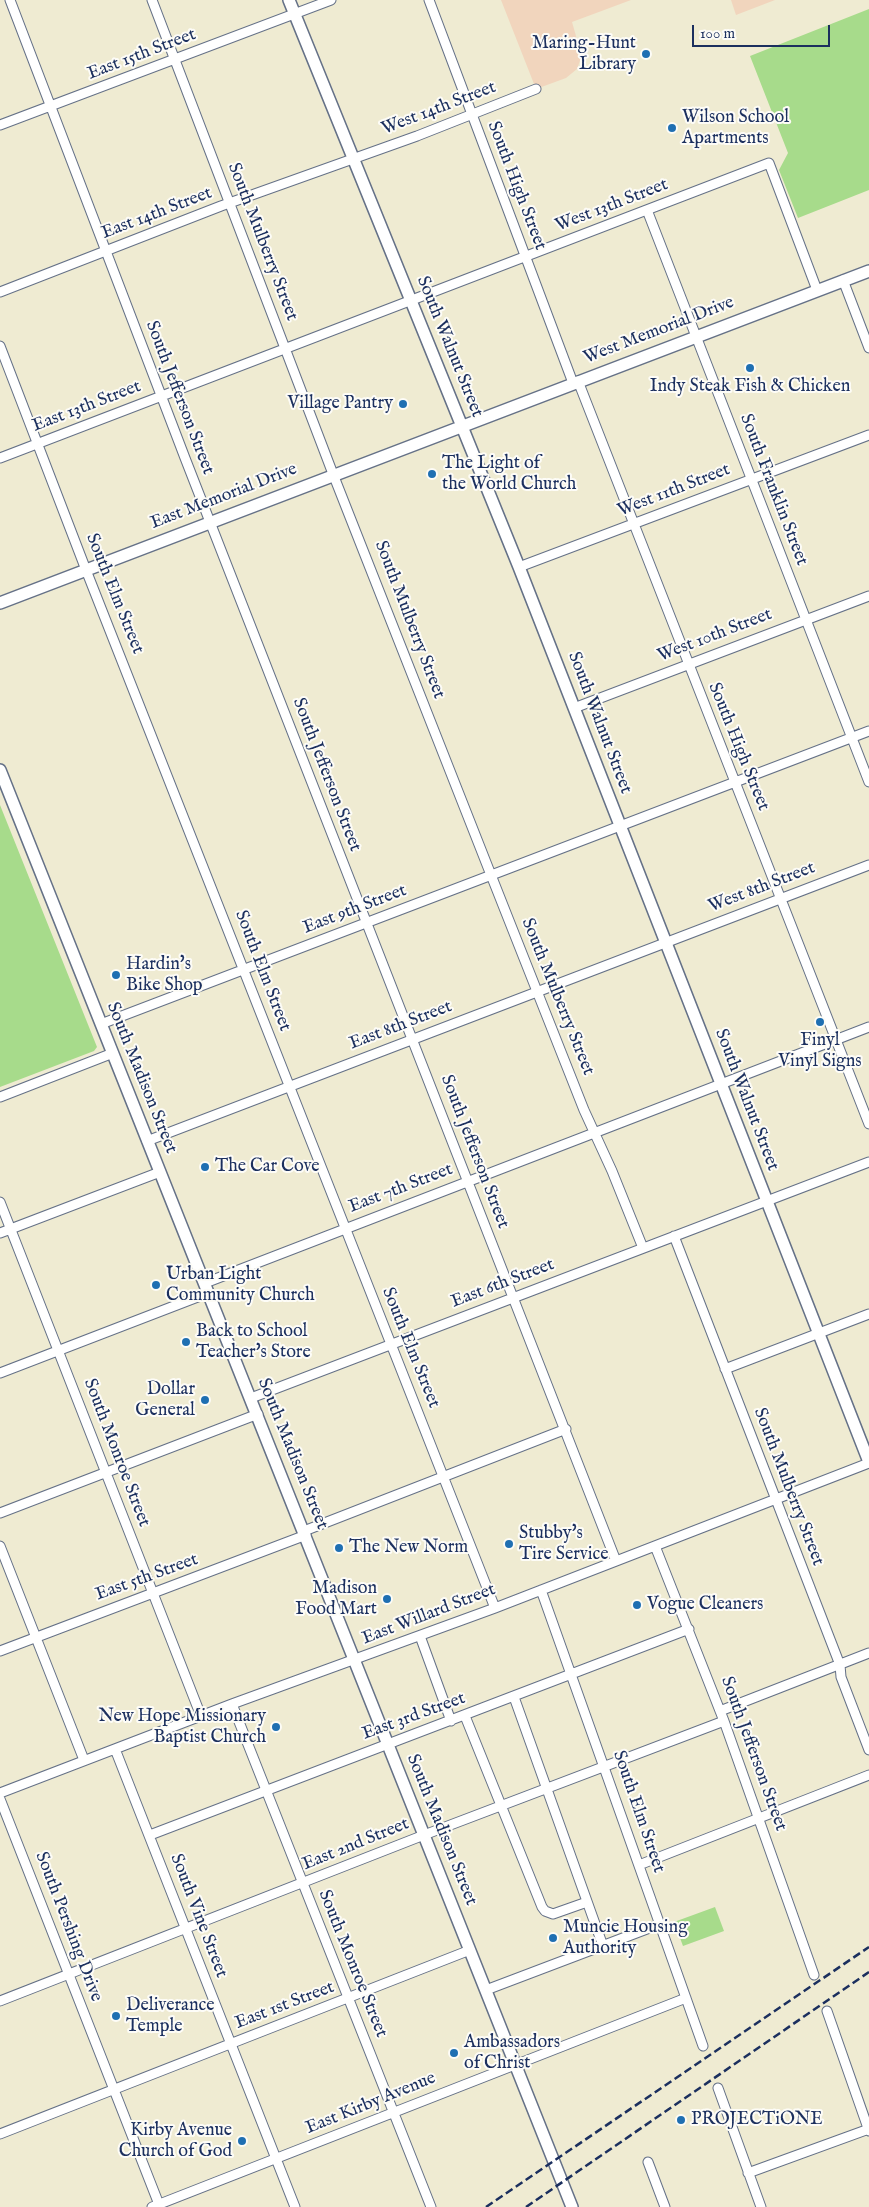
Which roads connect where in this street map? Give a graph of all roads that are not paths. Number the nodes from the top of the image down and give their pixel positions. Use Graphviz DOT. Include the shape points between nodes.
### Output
graph roads {
  1 [pos="10,0"];
  2 [pos="152,0"];
  3 [pos="289,0"];
  4 [pos="331,0"];
  5 [pos="429,0"];
  6 [pos="294,13"];
  7 [pos="175,59"];
  8 [pos="536,90"];
  9 [pos="50,107"];
  10 [pos="472,114"];
  11 [pos="0,125"];
  12 [pos="354,158"];
  13 [pos="230,204"];
  14 [pos="647,210"];
  15 [pos="106,252"];
  16 [pos="525,257"];
  17 [pos="869,271"];
  18 [pos="843,280"];
  19 [pos="817,290"];
  20 [pos="0,292"];
  21 [pos="411,300"];
  22 [pos="695,336"];
  23 [pos="0,346"];
  24 [pos="285,348"];
  25 [pos="869,348"];
  26 [pos="576,382"];
  27 [pos="161,396"];
  28 [pos="462,426"];
  29 [pos="869,435"];
  30 [pos="38,444"];
  31 [pos="0,458"];
  32 [pos="334,474"];
  33 [pos="752,480"];
  34 [pos="210,522"];
  35 [pos="634,524"];
  36 [pos="519,567"];
  37 [pos="86,570"];
  38 [pos="869,596"];
  39 [pos="0,604"];
  40 [pos="806,619"];
  41 [pos="688,664"];
  42 [pos="574,708"];
  43 [pos="869,731"];
  44 [pos="852,737"];
  45 [pos="0,770"];
  46 [pos="735,782"];
  47 [pos="869,782"];
  48 [pos="619,825"];
  49 [pos="869,865"];
  50 [pos="491,875"];
  51 [pos="780,899"];
  52 [pos="367,923"];
  53 [pos="666,942"];
  54 [pos="244,970"];
  55 [pos="537,991"];
  56 [pos="101,1024"];
  57 [pos="869,1028"];
  58 [pos="413,1038"];
  59 [pos="836,1040"];
  60 [pos="113,1053"];
  61 [pos="721,1084"];
  62 [pos="290,1087"];
  63 [pos="0,1097"];
  64 [pos="869,1124"];
  65 [pos="594,1132"];
  66 [pos="148,1141"];
  67 [pos="869,1162"];
  68 [pos="160,1172"];
  69 [pos="468,1180"];
  70 [pos="767,1201"];
  71 [pos="0,1202"];
  72 [pos="345,1228"];
  73 [pos="11,1229"];
  74 [pos="0,1233"];
  75 [pos="674,1236"];
  76 [pos="643,1248"];
  77 [pos="206,1288"];
  78 [pos="514,1298"];
  79 [pos="869,1314"];
  80 [pos="819,1333"];
  81 [pos="391,1345"];
  82 [pos="58,1350"];
  83 [pos="725,1369"];
  84 [pos="0,1373"];
  85 [pos="251,1398"];
  86 [pos="258,1414"];
  87 [pos="566,1429"];
  88 [pos="869,1462"];
  89 [pos="106,1473"];
  90 [pos="443,1476"];
  91 [pos="776,1498"];
  92 [pos="0,1514"];
  93 [pos="305,1533"];
  94 [pos="0,1546"];
  95 [pos="655,1546"];
  96 [pos="616,1561"];
  97 [pos="542,1590"];
  98 [pos="153,1593"];
  99 [pos="495,1608"];
  100 [pos="688,1629"];
  101 [pos="420,1636"];
  102 [pos="36,1637"];
  103 [pos="0,1652"];
  104 [pos="869,1653"];
  105 [pos="355,1660"];
  106 [pos="840,1665"];
  107 [pos="573,1674"];
  108 [pos="514,1697"];
  109 [pos="232,1704"];
  110 [pos="720,1711"];
  111 [pos="201,1716"];
  112 [pos="465,1716"];
  113 [pos="724,1720"];
  114 [pos="451,1721"];
  115 [pos="388,1744"];
  116 [pos="115,1749"];
  117 [pos="869,1750"];
  118 [pos="84,1760"];
  119 [pos="604,1766"];
  120 [pos="869,1775"];
  121 [pos="546,1788"];
  122 [pos="266,1790"];
  123 [pos="0,1793"];
  124 [pos="0,1799"];
  125 [pos="502,1805"];
  126 [pos="759,1816"];
  127 [pos="150,1835"];
  128 [pos="424,1835"];
  129 [pos="639,1865"];
  130 [pos="302,1884"];
  131 [pos="587,1902"];
  132 [pos="660,1924"];
  133 [pos="185,1929"];
  134 [pos="603,1946"];
  135 [pos="470,1950"];
  136 [pos="69,1974"];
  137 [pos="814,1975"];
  138 [pos="486,1990"];
  139 [pos="686,1998"];
  140 [pos="348,1999"];
  141 [pos="0,2001"];
  142 [pos="827,2011"];
  143 [pos="231,2044"];
  144 [pos="703,2046"];
  145 [pos="515,2064"];
  146 [pos="718,2088"];
  147 [pos="114,2090"];
  148 [pos="393,2111"];
  149 [pos="869,2130"];
  150 [pos="0,2134"];
  151 [pos="276,2160"];
  152 [pos="648,2162"];
  153 [pos="748,2173"];
  154 [pos="157,2206"];
  155 [pos="295,2207"];
  156 [pos="431,2207"];
  157 [pos="572,2207"];
  158 [pos="665,2207"];
  159 [pos="761,2207"];
  1 -- 9 [label="street, South Jefferson Street"];
  2 -- 7 [label="street, South Mulberry Street"];
  3 -- 6 [label="main road, South Walnut Street"];
  4 -- 6 [label="street, East 15th Street"];
  5 -- 10 [label="street, South High Street"];
  6 -- 7 [label="street, East 15th Street"];
  6 -- 12 [label="main road, South Walnut Street"];
  7 -- 9 [label="street, East 15th Street"];
  7 -- 13 [label="street, South Mulberry Street"];
  8 -- 10 [label="street, West 14th Street"];
  9 -- 11 [label="street, East 15th Street"];
  9 -- 15 [label="street, South Jefferson Street"];
  10 -- 12 [label="street, West 14th Street"];
  10 -- 16 [label="street, South High Street"];
  12 -- 13 [label="street, East 14th Street"];
  12 -- 21 [label="main road, South Walnut Street"];
  13 -- 15 [label="street, East 14th Street"];
  13 -- 24 [label="street, South Mulberry Street"];
  14 -- 16 [label="street, West 13th Street"];
  14 -- 19 [label="street, West 13th Street" via="769,163"];
  14 -- 22 [label="street, South Franklin Street"];
  15 -- 20 [label="street, East 14th Street"];
  15 -- 27 [label="street, South Jefferson Street"];
  16 -- 21 [label="street, West 13th Street"];
  16 -- 26 [label="street, South High Street"];
  17 -- 18 [label="main road, West Memorial Drive"];
  18 -- 19 [label="main road, West Memorial Drive"];
  18 -- 25 [label="street"];
  19 -- 22 [label="main road, West Memorial Drive"];
  21 -- 24 [label="street, East 13th Street"];
  21 -- 28 [label="main road, South Walnut Street"];
  22 -- 26 [label="main road, West Memorial Drive"];
  22 -- 33 [label="street, South Franklin Street"];
  23 -- 30 [label="street, South Elm Street"];
  24 -- 27 [label="street, East 13th Street"];
  24 -- 32 [label="street, South Mulberry Street"];
  26 -- 28 [label="main road, West Memorial Drive"];
  26 -- 35 [label="street, South High Street"];
  27 -- 30 [label="street, East 13th Street"];
  27 -- 34 [label="street, South Jefferson Street"];
  28 -- 32 [label="main road, East Memorial Drive"];
  28 -- 36 [label="main road, South Walnut Street"];
  29 -- 33 [label="street, West 11th Street"];
  30 -- 31 [label="street, East 13th Street"];
  30 -- 37 [label="street, South Elm Street"];
  32 -- 34 [label="main road, East Memorial Drive"];
  32 -- 50 [label="street, South Mulberry Street"];
  33 -- 35 [label="street, West 11th Street"];
  33 -- 40 [label="street, South Franklin Street"];
  34 -- 37 [label="main road, East Memorial Drive"];
  34 -- 52 [label="street, South Jefferson Street"];
  35 -- 36 [label="street, West 11th Street"];
  35 -- 41 [label="street, South High Street"];
  36 -- 42 [label="main road, South Walnut Street"];
  37 -- 39 [label="main road, East Memorial Drive"];
  37 -- 54 [label="street, South Elm Street"];
  38 -- 40 [label="street, West 10th Street"];
  40 -- 41 [label="street, West 10th Street"];
  40 -- 44 [label="street, South Franklin Street"];
  41 -- 42 [label="street, West 10th Street"];
  41 -- 46 [label="street, South High Street"];
  42 -- 48 [label="main road, South Walnut Street"];
  43 -- 44 [label="street, East 9th Street"];
  44 -- 46 [label="street, East 9th Street"];
  44 -- 47 [label="street, South Franklin Street"];
  45 -- 56 [label="main road, South Madison Street"];
  46 -- 48 [label="street, East 9th Street"];
  46 -- 51 [label="street, South High Street"];
  48 -- 50 [label="street, East 9th Street"];
  48 -- 53 [label="main road, South Walnut Street"];
  49 -- 51 [label="street, West 8th Street"];
  50 -- 52 [label="street, East 9th Street"];
  50 -- 55 [label="street, South Mulberry Street"];
  51 -- 53 [label="street, West 8th Street"];
  51 -- 59 [label="street, South High Street"];
  52 -- 54 [label="street, East 9th Street"];
  52 -- 58 [label="street, South Jefferson Street"];
  53 -- 55 [label="street, East 8th Street"];
  53 -- 61 [label="main road, South Walnut Street"];
  54 -- 56 [label="street, East 9th Street"];
  54 -- 62 [label="street, South Elm Street"];
  55 -- 58 [label="street, East 8th Street"];
  55 -- 65 [label="street, South Mulberry Street"];
  56 -- 60 [label="main road, South Madison Street"];
  57 -- 59 [label="street, East 7th Street"];
  58 -- 62 [label="street, East 8th Street"];
  58 -- 69 [label="street, South Jefferson Street"];
  59 -- 61 [label="street, East 7th Street"];
  59 -- 64 [label="street, South High Street"];
  60 -- 63 [label="street"];
  60 -- 66 [label="main road, South Madison Street"];
  61 -- 65 [label="street, East 7th Street"];
  61 -- 70 [label="main road, South Walnut Street"];
  62 -- 66 [label="street, East 8th Street"];
  62 -- 72 [label="street, South Elm Street"];
  65 -- 69 [label="street, East 7th Street"];
  65 -- 76 [label="street, South Mulberry Street"];
  66 -- 68 [label="main road, South Madison Street"];
  67 -- 70 [label="street, East 6th Street"];
  68 -- 73 [label="street"];
  68 -- 77 [label="main road, South Madison Street"];
  69 -- 72 [label="street, East 7th Street"];
  69 -- 78 [label="street, South Jefferson Street"];
  70 -- 75 [label="street, East 6th Street"];
  70 -- 80 [label="main road, South Walnut Street"];
  71 -- 73 [label="street, South Monroe Street"];
  72 -- 77 [label="street, East 7th Street"];
  72 -- 81 [label="street, South Elm Street"];
  73 -- 74 [label="street"];
  73 -- 82 [label="street, South Monroe Street"];
  75 -- 76 [label="street, East 6th Street"];
  75 -- 83 [label="street, South Mulberry Street"];
  76 -- 78 [label="street, East 6th Street"];
  77 -- 82 [label="street, East 7th Street"];
  77 -- 85 [label="main road, South Madison Street"];
  78 -- 81 [label="street, East 6th Street"];
  78 -- 87 [label="street, South Jefferson Street"];
  79 -- 80 [label="street"];
  80 -- 83 [label="street"];
  80 -- 88 [label="main road, South Walnut Street"];
  81 -- 85 [label="street, East 6th Street"];
  81 -- 90 [label="street, South Elm Street"];
  82 -- 84 [label="street, East 7th Street"];
  82 -- 89 [label="street, South Monroe Street"];
  83 -- 91 [label="street, South Mulberry Street"];
  85 -- 86 [label="main road, South Madison Street"];
  86 -- 89 [label="street"];
  86 -- 93 [label="main road, South Madison Street"];
  87 -- 90 [label="street, East 5th Street"];
  87 -- 96 [label="street, South Jefferson Street"];
  88 -- 91 [label="street, East Willard Street"];
  89 -- 92 [label="street"];
  89 -- 98 [label="street, South Monroe Street"];
  90 -- 93 [label="street, East 5th Street"];
  90 -- 99 [label="street, South Elm Street"];
  91 -- 95 [label="street, East Willard Street"];
  91 -- 106 [label="street, South Mulberry Street"];
  93 -- 98 [label="street, East 5th Street"];
  93 -- 105 [label="main road, South Madison Street"];
  94 -- 102 [label="street"];
  95 -- 96 [label="street, East Willard Street"];
  95 -- 100 [label="street, South Jefferson Street"];
  96 -- 97 [label="street, East Willard Street"];
  97 -- 99 [label="street, East Willard Street"];
  97 -- 107 [label="street, South Elm Street"];
  98 -- 102 [label="street, East 5th Street"];
  98 -- 111 [label="street, South Monroe Street"];
  99 -- 101 [label="street, East Willard Street"];
  100 -- 107 [label="street, East 3rd Street"];
  100 -- 110 [label="street, South Jefferson Street"];
  101 -- 105 [label="street, East Willard Street"];
  101 -- 114 [label="street"];
  102 -- 103 [label="street, East 5th Street"];
  102 -- 118 [label="street"];
  104 -- 106 [label="street"];
  105 -- 109 [label="street, East Willard Street"];
  105 -- 115 [label="main road, South Madison Street"];
  106 -- 110 [label="street"];
  106 -- 117 [label="street, South Mulberry Street" via="841,1676"];
  107 -- 108 [label="street, East 3rd Street"];
  107 -- 119 [label="street, South Elm Street"];
  108 -- 112 [label="street, East 3rd Street"];
  108 -- 121 [label="street"];
  109 -- 111 [label="street, East Willard Street"];
  109 -- 122 [label="street, South Monroe Street"];
  110 -- 113 [label="street, South Jefferson Street"];
  111 -- 116 [label="street, East Willard Street"];
  112 -- 114 [label="street, East 3rd Street"];
  112 -- 125 [label="street"];
  113 -- 119 [label="street, East 2nd Street"];
  113 -- 126 [label="street, South Jefferson Street"];
  114 -- 115 [label="street, East 3rd Street"];
  115 -- 122 [label="street, East 3rd Street"];
  115 -- 128 [label="main road, South Madison Street"];
  116 -- 118 [label="street, East Willard Street"];
  116 -- 127 [label="street, South Vine Street"];
  118 -- 123 [label="street, East Willard Street"];
  119 -- 121 [label="street, East 2nd Street"];
  119 -- 129 [label="street, South Elm Street"];
  120 -- 126 [label="street"];
  121 -- 125 [label="street, East 2nd Street"];
  121 -- 131 [label="street"];
  122 -- 127 [label="street, East 3rd Street"];
  122 -- 130 [label="street, South Monroe Street"];
  124 -- 136 [label="street, South Pershing Drive"];
  125 -- 128 [label="street, East 2nd Street"];
  125 -- 131 [label="street" via="545,1911 553,1914"];
  126 -- 129 [label="street"];
  126 -- 137 [label="street, South Jefferson Street"];
  127 -- 133 [label="street, South Vine Street"];
  128 -- 130 [label="street, East 2nd Street"];
  128 -- 135 [label="main road, South Madison Street"];
  129 -- 132 [label="street, South Elm Street"];
  130 -- 133 [label="street, East 2nd Street"];
  130 -- 140 [label="street, South Monroe Street"];
  131 -- 134 [label="street"];
  132 -- 134 [label="street"];
  132 -- 139 [label="street, South Elm Street"];
  133 -- 136 [label="street, East 2nd Street"];
  133 -- 143 [label="street, South Vine Street"];
  134 -- 138 [label="street"];
  135 -- 138 [label="main road, South Madison Street"];
  135 -- 140 [label="street, East 1st Street"];
  136 -- 141 [label="street, East 2nd Street"];
  136 -- 147 [label="street, South Pershing Drive"];
  138 -- 145 [label="main road, South Madison Street"];
  139 -- 144 [label="street, South Elm Street"];
  139 -- 145 [label="street, East Kirby Avenue"];
  140 -- 143 [label="street, East 1st Street"];
  140 -- 148 [label="street, South Monroe Street"];
  142 -- 149 [label="street"];
  143 -- 147 [label="street, East 1st Street"];
  143 -- 151 [label="street, South Vine Street"];
  145 -- 148 [label="street, East Kirby Avenue"];
  145 -- 157 [label="main road, South Madison Street"];
  146 -- 153 [label="street"];
  147 -- 150 [label="street, East 1st Street"];
  147 -- 154 [label="street, South Pershing Drive"];
  148 -- 151 [label="street, East Kirby Avenue"];
  148 -- 156 [label="street, South Monroe Street"];
  149 -- 153 [label="street"];
  151 -- 154 [label="street, East Kirby Avenue"];
  151 -- 155 [label="street, South Vine Street"];
  152 -- 158 [label="street"];
  153 -- 159 [label="street"];
}
